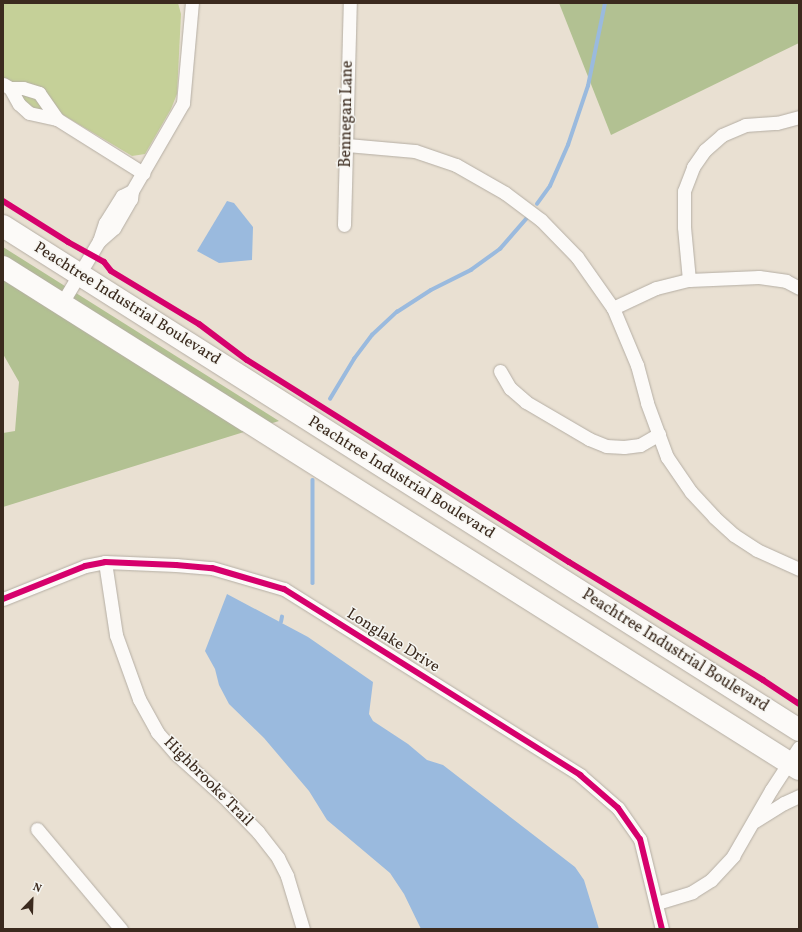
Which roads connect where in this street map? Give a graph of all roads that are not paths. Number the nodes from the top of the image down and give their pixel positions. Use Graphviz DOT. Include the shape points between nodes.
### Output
graph roads {
  1 [pos="350,3"];
  2 [pos="191,4"];
  3 [pos="7,86"];
  4 [pos="799,117"];
  5 [pos="57,119"];
  6 [pos="347,144"];
  7 [pos="143,173"];
  8 [pos="344,225"];
  9 [pos="3,226"];
  10 [pos="3,267"];
  11 [pos="79,274"];
  12 [pos="689,280"];
  13 [pos="799,288"];
  14 [pos="62,303"];
  15 [pos="612,308"];
  16 [pos="500,372"];
  17 [pos="659,434"];
  18 [pos="105,562"];
  19 [pos="799,569"];
  20 [pos="3,599"];
  21 [pos="799,730"];
  22 [pos="796,760"];
  23 [pos="799,796"];
  24 [pos="752,823"];
  25 [pos="37,829"];
  26 [pos="657,903"];
  27 [pos="121,929"];
  28 [pos="303,929"];
  29 [pos="662,929"];
  1 -- 6 [label="street, Bennegan Lane"];
  2 -- 7 [label="street" via="183,103"];
  3 -- 5 [label="street" via="19,104 29,113"];
  3 -- 5 [label="street" via="39,93"];
  4 -- 12 [label="street" via="778,123 745,125 722,135 705,150 694,167 684,191 684,227"];
  5 -- 7 [label="street"];
  6 -- 8 [label="street, Bennegan Lane"];
  6 -- 15 [label="street" via="415,151 456,165 483,179 528,208 560,238 577,257"];
  7 -- 11 [label="street" via="132,191 122,196 104,223 99,241"];
  9 -- 11 [label="highway, Peachtree Industrial Boulevard"];
  10 -- 14 [label="highway, Peachtree Industrial Boulevard"];
  11 -- 14 [label="street"];
  11 -- 21 [label="highway, Peachtree Industrial Boulevard"];
  12 -- 13 [label="street" via="759,277 786,281"];
  12 -- 15 [label="street" via="656,288"];
  14 -- 22 [label="highway, Peachtree Industrial Boulevard"];
  15 -- 17 [label="street" via="637,365 647,403"];
  16 -- 17 [label="street" via="510,388 526,402 589,439 606,446 640,445"];
  17 -- 19 [label="street" via="667,456 690,492 714,517 734,535 757,550"];
  18 -- 20 [label="street, Longlake Drive" via="85,566"];
  18 -- 26 [label="street, Longlake Drive" via="212,568 284,589 328,615 580,775 618,808 640,839"];
  18 -- 28 [label="street, Highbrooke Trail" via="116,635 139,699 157,732 176,754 224,797 258,832 278,858 287,876"];
  22 -- 24 [label="street"];
  23 -- 24 [label="street" via="784,802"];
  24 -- 26 [label="street" via="733,856 711,880 692,892"];
  25 -- 27 [label="street"];
  26 -- 29 [label="street, Longlake Drive"];
}
